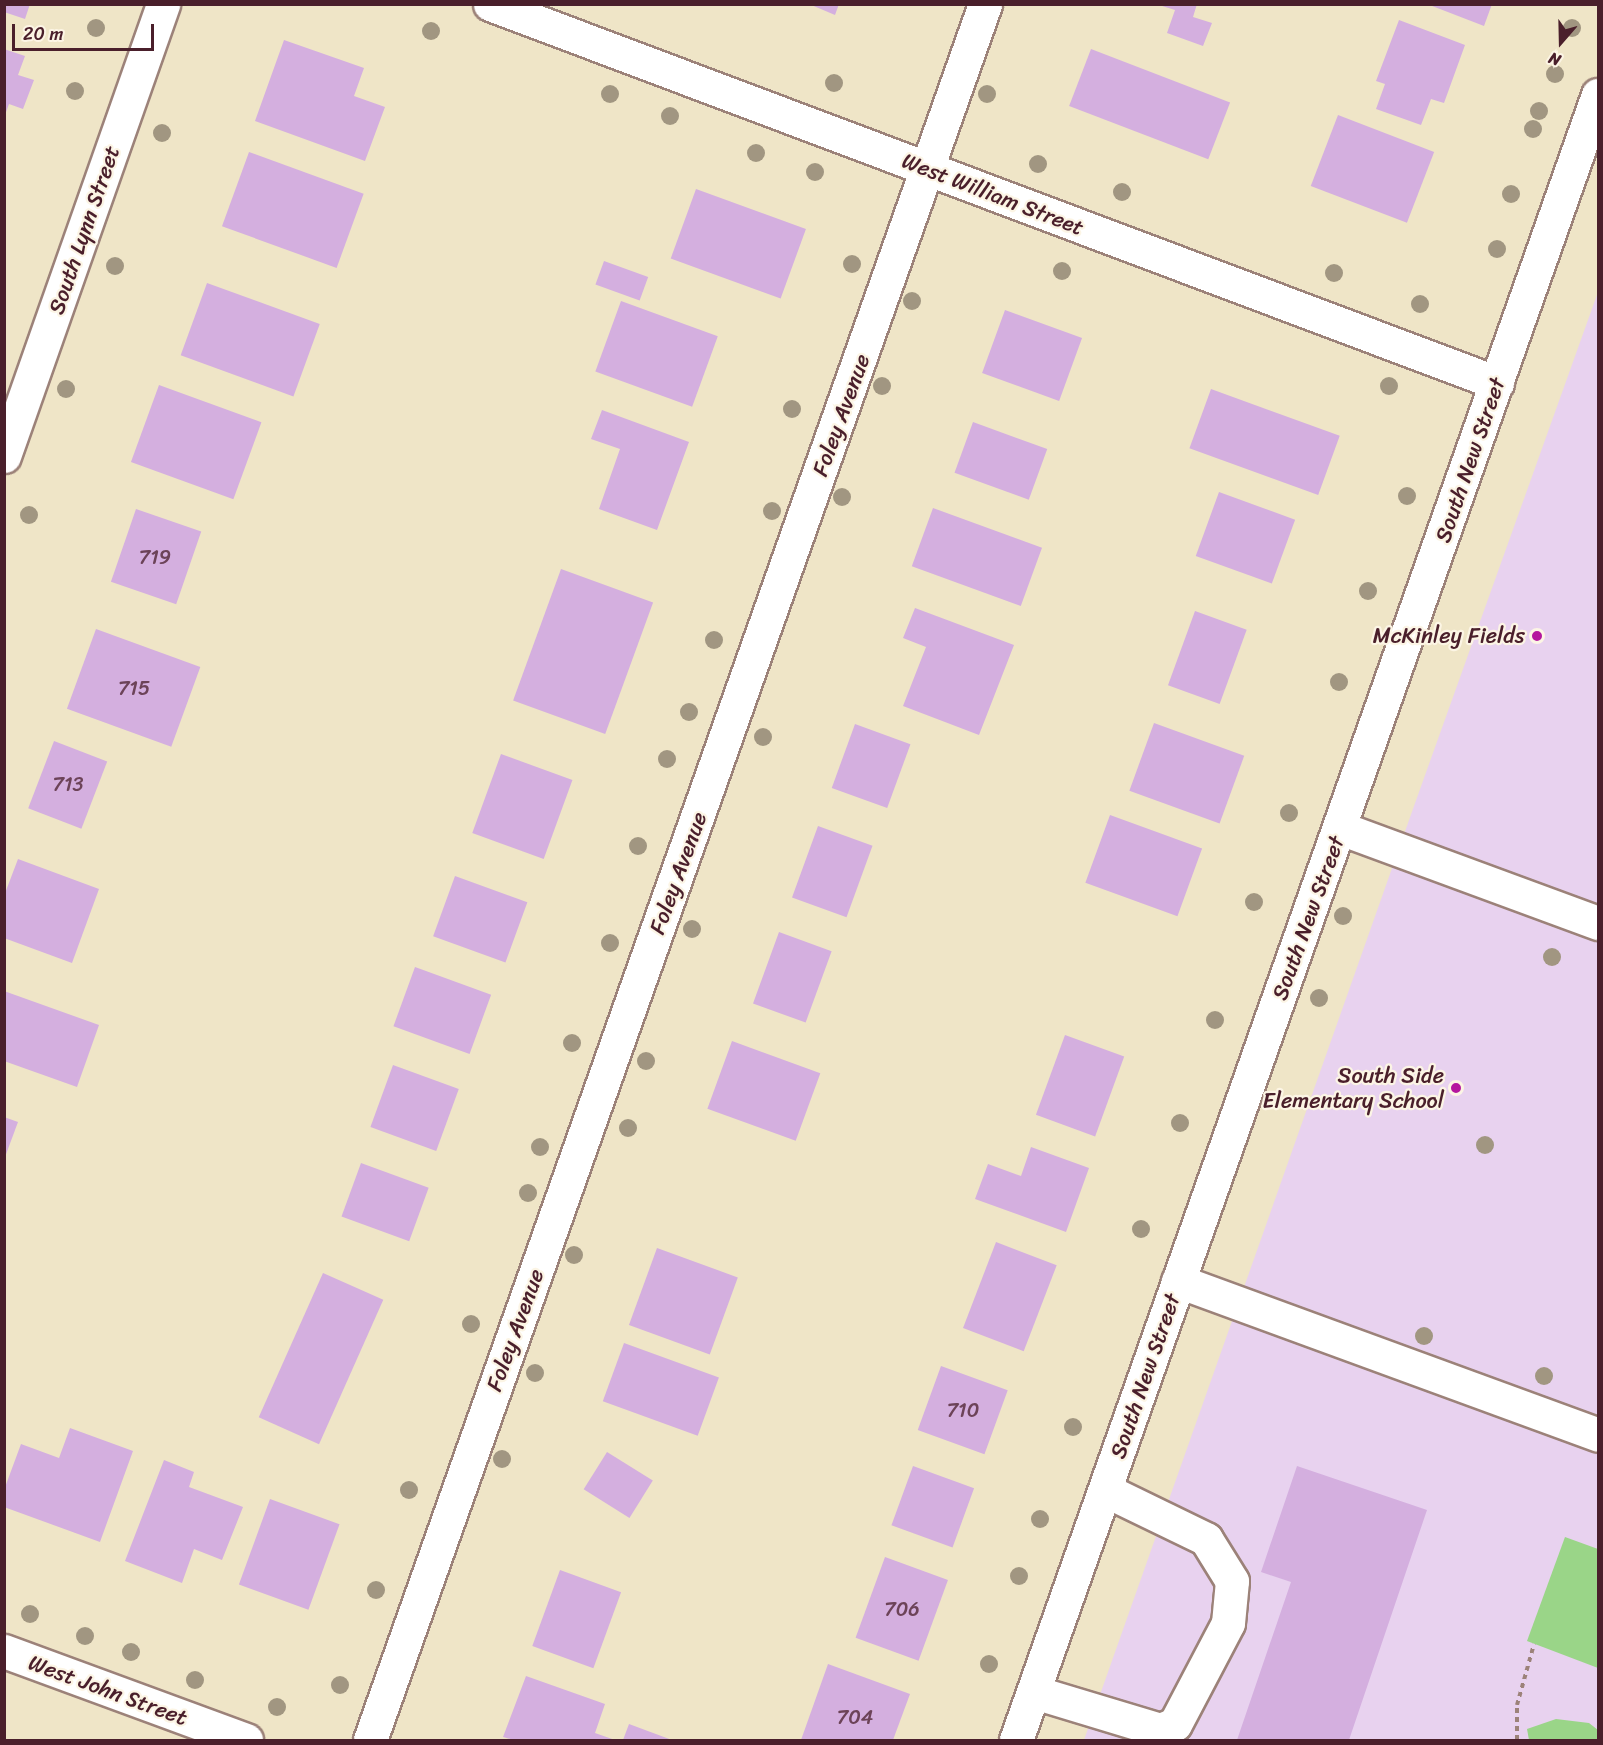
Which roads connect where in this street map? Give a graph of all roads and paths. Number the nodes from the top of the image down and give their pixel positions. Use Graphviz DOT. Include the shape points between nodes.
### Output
graph roads {
  1 [pos="163,4"];
  2 [pos="490,4"];
  3 [pos="985,4"];
  4 [pos="1599,95"];
  5 [pos="927,170"];
  6 [pos="1497,383"];
  7 [pos="4,456"];
  8 [pos="1340,828"];
  9 [pos="1599,923"];
  10 [pos="1178,1281"];
  11 [pos="1599,1436"];
  12 [pos="1105,1490"];
  13 [pos="1534,1644"];
  14 [pos="4,1651"];
  15 [pos="1034,1692"];
  16 [pos="246,1740"];
  17 [pos="370,1740"];
  18 [pos="1017,1740"];
  19 [pos="1517,1740"];
  1 -- 7 [label="street, South Lynn Street"];
  2 -- 5 [label="street, West William Street"];
  3 -- 5 [label="street, Foley Avenue"];
  4 -- 6 [label="street, South New Street"];
  5 -- 6 [label="street, West William Street"];
  5 -- 17 [label="street, Foley Avenue"];
  6 -- 8 [label="street, South New Street"];
  8 -- 9 [label="street"];
  8 -- 10 [label="street, South New Street"];
  10 -- 11 [label="street"];
  10 -- 12 [label="street, South New Street"];
  12 -- 15 [label="street, South New Street"];
  12 -- 15 [label="street" via="1206,1539 1232,1581 1228,1623 1174,1724 1160,1730"];
  13 -- 19 [label="path" via="1517,1705"];
  14 -- 16 [label="street, West John Street"];
  15 -- 18 [label="street, South New Street"];
}
